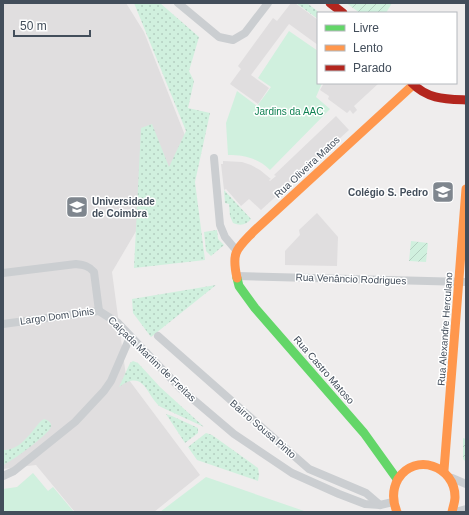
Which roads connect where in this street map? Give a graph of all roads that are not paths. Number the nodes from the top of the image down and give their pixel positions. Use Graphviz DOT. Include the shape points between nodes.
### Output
graph roads {
  1 [pos="178,3"];
  2 [pos="268,3"];
  3 [pos="330,3"];
  4 [pos="342,12"];
  5 [pos="413,84"];
  6 [pos="466,100"];
  7 [pos="214,158"];
  8 [pos="466,189"];
  9 [pos="236,250"];
  10 [pos="3,274"];
  11 [pos="236,276"];
  12 [pos="463,282"];
  13 [pos="99,311"];
  14 [pos="3,324"];
  15 [pos="158,336"];
  16 [pos="130,337"];
  17 [pos="444,470"];
  18 [pos="3,476"];
  19 [pos="452,478"];
  20 [pos="397,479"];
  21 [pos="466,484"];
  22 [pos="393,502"];
  23 [pos="380,505"];
  24 [pos="466,509"];
  25 [pos="397,512"];
  26 [pos="454,512"];
  1 -- 2 [label="street" via="219,37 233,40 245,33"];
  3 -- 4 [label="main road"];
  5 -- 6 [label="main road" via="431,98"];
  5 -- 9 [label="main road, Rua Oliveira Matos"];
  7 -- 9 [label="street" via="220,225 225,237"];
  8 -- 12 [label="main road, Rua Alexandre Herculano"];
  9 -- 11 [label="main road"];
  10 -- 13 [label="street, Largo Dom Dinis" via="85,265 94,272"];
  11 -- 12 [label="street, Rua Venâncio Rodrigues"];
  11 -- 20 [label="main road, Rua Castro Matoso" via="239,286 255,308 364,433"];
  12 -- 17 [label="main road, Rua Alexandre Herculano"];
  13 -- 14 [label="street, Largo Dom Dinis"];
  13 -- 16 [label="street, Calçada Martim de Freitas" via="118,323"];
  15 -- 23 [label="street, Bairro Sousa Pinto" via="309,469 366,493"];
  16 -- 18 [label="street" via="118,368 104,391 75,422 14,471"];
  16 -- 23 [label="street, Calçada Martim de Freitas" via="186,394 234,434 292,473 345,497 365,504"];
  17 -- 19 [label="main road"];
  17 -- 20 [label="main road" via="428,464 418,465 403,472"];
  19 -- 21 [label="street"];
  19 -- 26 [label="main road" via="457,496"];
  20 -- 22 [label="main road"];
  22 -- 23 [label="street, Calçada Martim de Freitas"];
  22 -- 25 [label="main road"];
  24 -- 26 [label="street"];
}
